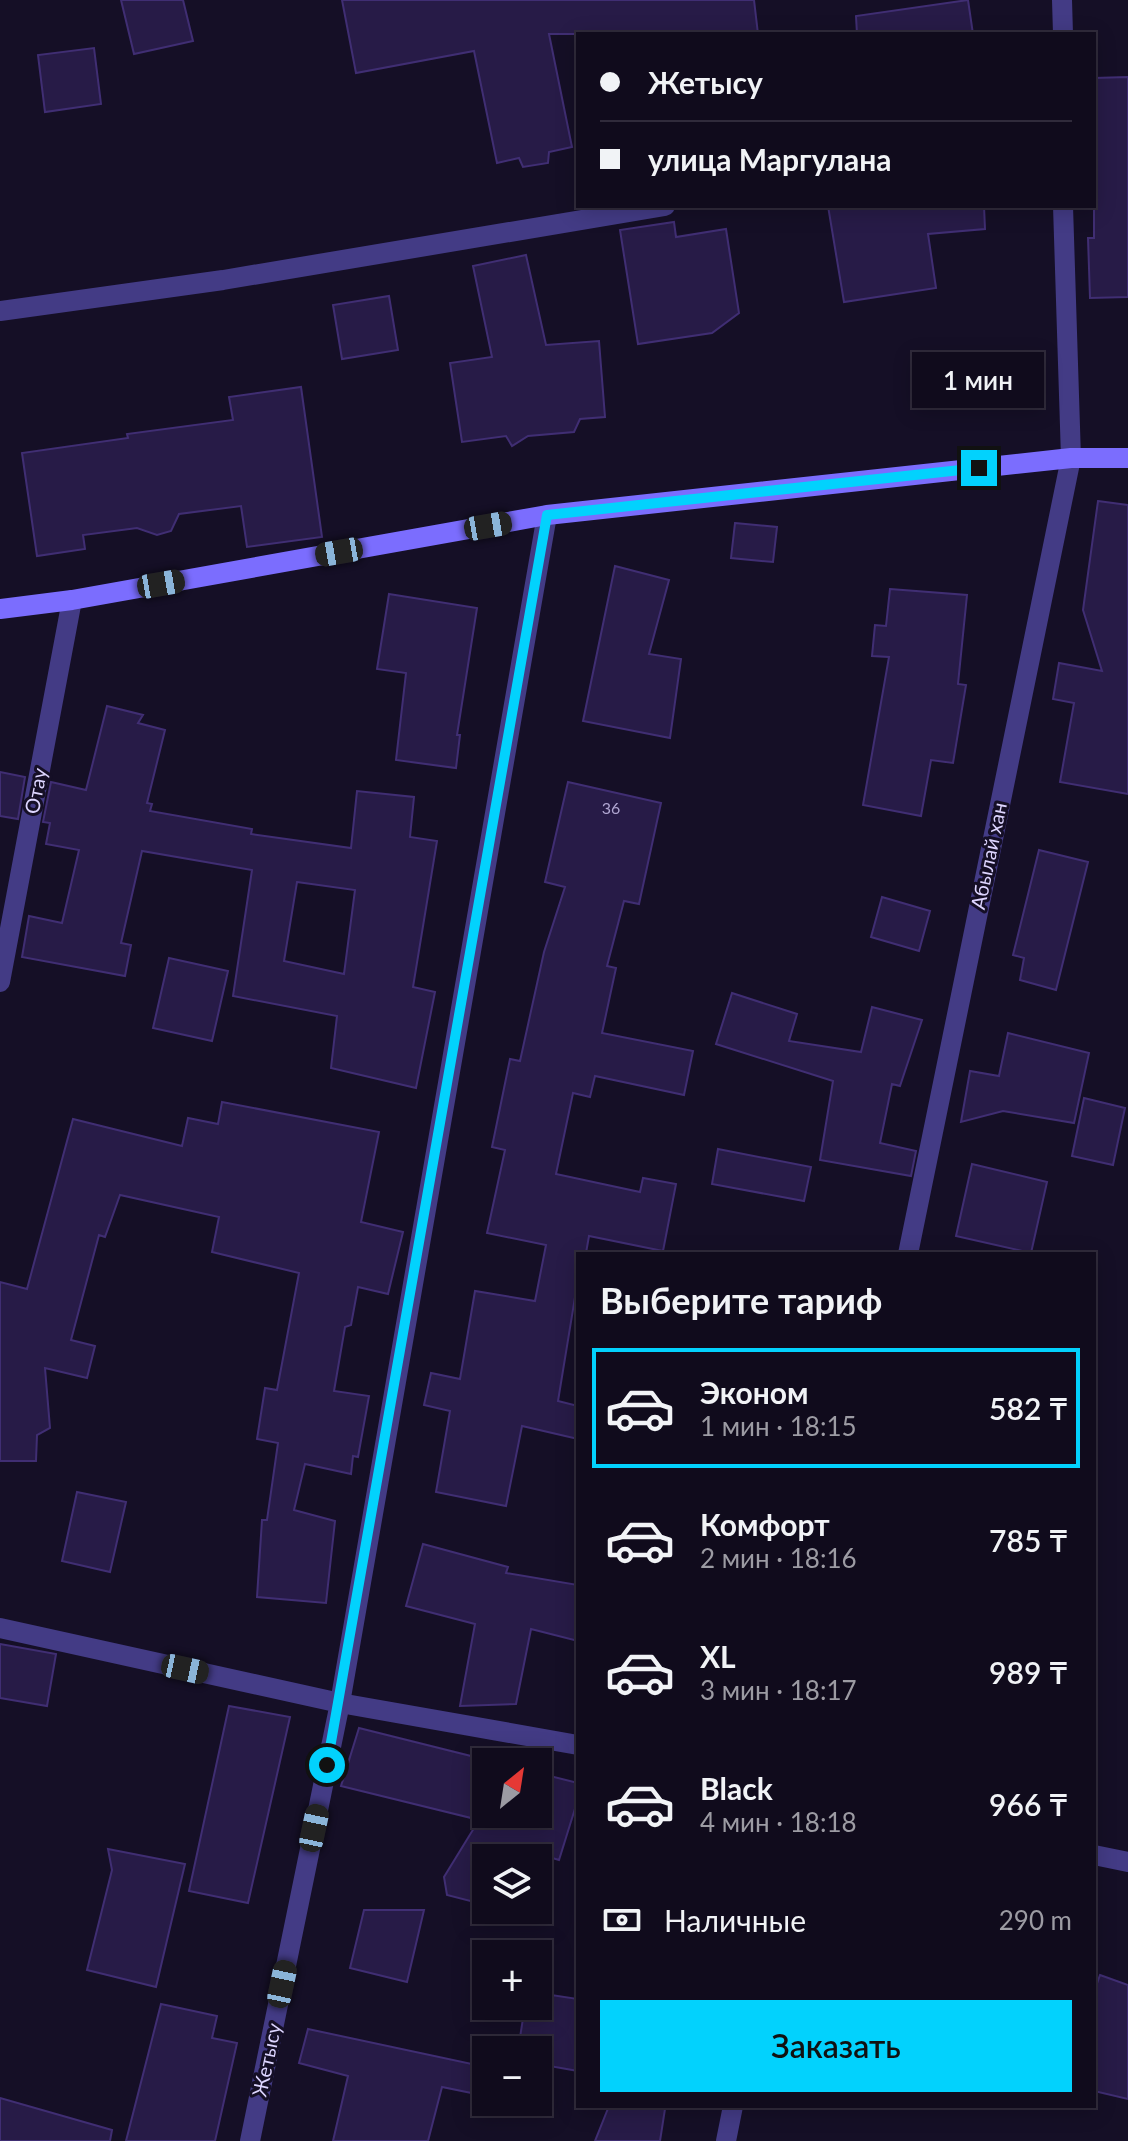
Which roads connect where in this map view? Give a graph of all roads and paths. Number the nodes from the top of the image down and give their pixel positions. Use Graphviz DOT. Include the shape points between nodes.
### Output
graph roads {
  1 [pos="1062,0"];
  2 [pos="1063,32"];
  3 [pos="653,208"];
  4 [pos="1063,208"];
  5 [pos="0,311"];
  6 [pos="1071,458"];
  7 [pos="1128,458"];
  8 [pos="547,515"];
  9 [pos="72,600"];
  10 [pos="0,609"];
  11 [pos="0,982"];
  12 [pos="908,1252"];
  13 [pos="0,1628"];
  14 [pos="340,1703"];
  15 [pos="576,1745"];
  16 [pos="1096,1855"];
  17 [pos="1128,1862"];
  18 [pos="733,2108"];
  19 [pos="250,2141"];
  20 [pos="726,2141"];
  1 -- 2 [label="street"];
  3 -- 5 [label="street" via="223,280"];
  4 -- 6 [label="street, Абылай хан"];
  6 -- 7 [label="street"];
  6 -- 8 [label="street"];
  6 -- 12 [label="street, Абылай хан"];
  8 -- 9 [label="street"];
  8 -- 14 [label="street, Жетысу"];
  9 -- 10 [label="street"];
  9 -- 11 [label="street, Отау"];
  13 -- 14 [label="street"];
  14 -- 15 [label="street"];
  14 -- 19 [label="street, Жетысу"];
  16 -- 17 [label="street"];
  18 -- 20 [label="street"];
}
